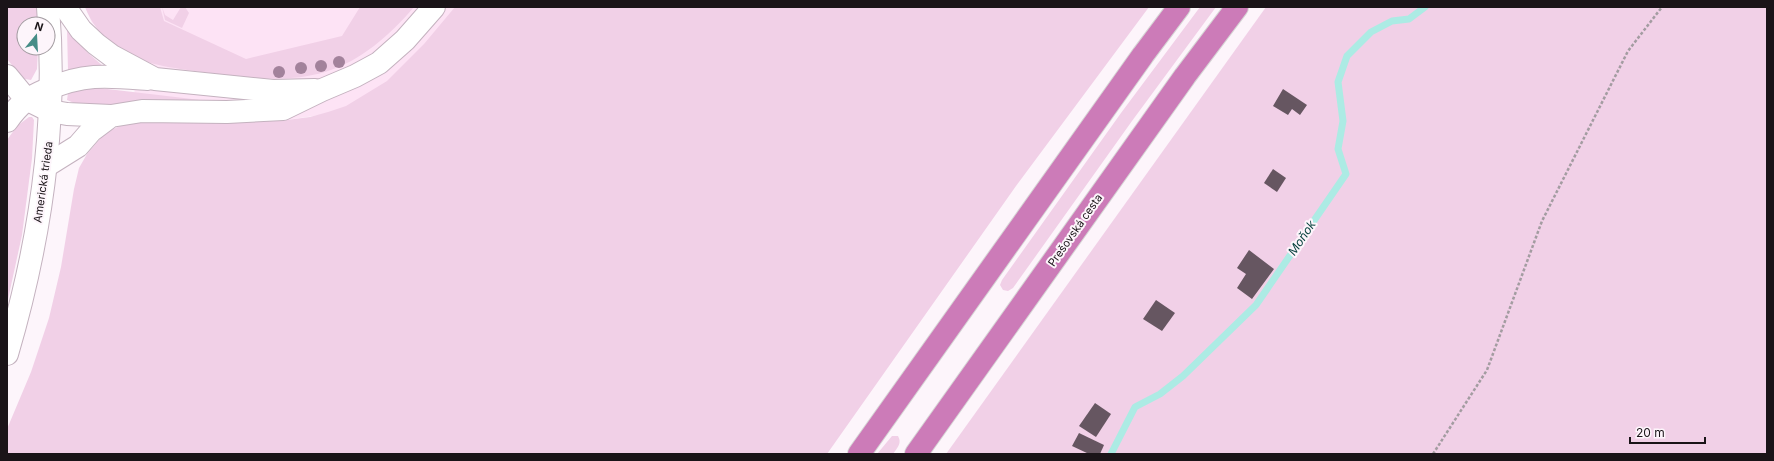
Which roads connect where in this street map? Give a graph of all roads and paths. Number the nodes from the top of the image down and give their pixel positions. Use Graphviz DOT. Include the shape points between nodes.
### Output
graph roads {
  1 [pos="48,7"];
  2 [pos="65,7"];
  3 [pos="434,7"];
  4 [pos="1180,7"];
  5 [pos="1237,7"];
  6 [pos="1662,7"];
  7 [pos="7,76"];
  8 [pos="155,79"];
  9 [pos="52,88"];
  10 [pos="322,90"];
  11 [pos="26,98"];
  12 [pos="50,111"];
  13 [pos="111,116"];
  14 [pos="7,121"];
  15 [pos="46,166"];
  16 [pos="7,354"];
  17 [pos="859,454"];
  18 [pos="916,454"];
  19 [pos="1433,454"];
  1 -- 9 [label="street, Americká trieda"];
  2 -- 8 [label="street" via="81,30 96,44 112,56"];
  3 -- 10 [label="street" via="405,40 379,64"];
  4 -- 17 [label="highway" via="1143,55"];
  5 -- 18 [label="highway, Prešovská cesta" via="1180,82"];
  6 -- 19 [label="path" via="1628,51 1542,221 1487,370"];
  7 -- 11 [label="street"];
  8 -- 9 [label="street" via="86,77 69,80"];
  8 -- 10 [label="street" via="273,91"];
  9 -- 11 [label="street"];
  9 -- 12 [label="street, Americká trieda"];
  10 -- 13 [label="street" via="283,109 227,112 142,111"];
  11 -- 12 [label="street"];
  11 -- 14 [label="street"];
  12 -- 13 [label="street"];
  12 -- 15 [label="street, Americká trieda"];
  13 -- 15 [label="street" via="91,131 78,146"];
  15 -- 16 [label="street, Americká trieda" via="28,275"];
}
